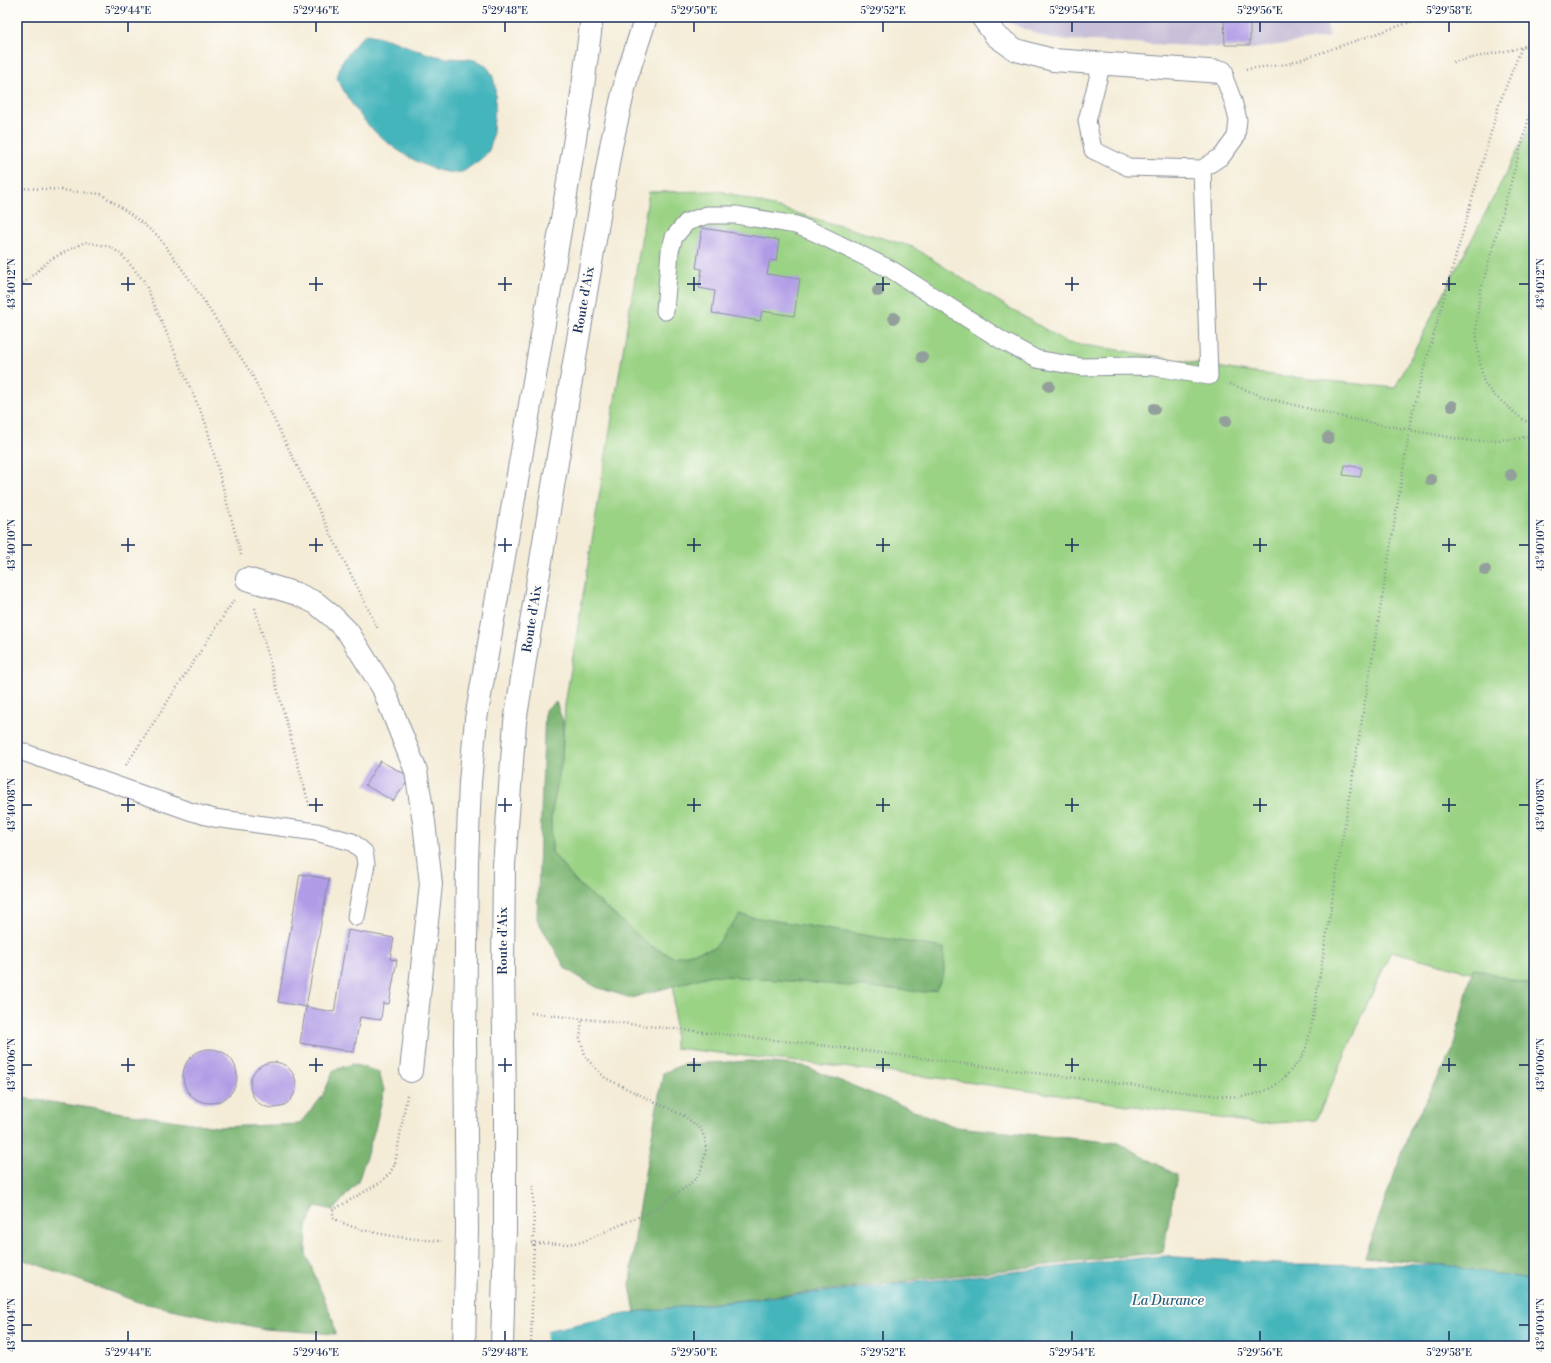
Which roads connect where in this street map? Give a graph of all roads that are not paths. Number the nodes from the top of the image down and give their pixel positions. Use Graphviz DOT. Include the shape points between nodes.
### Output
graph roads {
  1 [pos="592,17"];
  2 [pos="646,17"];
  3 [pos="982,17"];
  4 [pos="1102,63"];
  5 [pos="1222,72"];
  6 [pos="1202,169"];
  7 [pos="665,311"];
  8 [pos="247,579"];
  9 [pos="17,750"];
  10 [pos="356,918"];
  11 [pos="411,1071"];
  12 [pos="464,1346"];
  13 [pos="502,1346"];
  1 -- 12 [label="main road, bridge" via="566,198 476,719 470,782 467,862"];
  2 -- 13 [label="main road, Route d'Aix, bridge" via="627,76 611,146 515,722 504,866 505,1231"];
  3 -- 4 [label="main road" via="996,36 1016,50 1053,60"];
  4 -- 5 [label="main road"];
  4 -- 6 [label="lane" via="1087,121 1093,150 1128,167"];
  5 -- 6 [label="lane" via="1238,120 1236,136 1222,156"];
  6 -- 7 [label="lane" via="1209,376 1155,367 1082,367 1036,359 1001,340 892,270 814,232 796,226 736,215 708,215 687,222 674,237 670,251"];
  8 -- 11 [label="main road" via="297,594 316,603 348,632 383,688 416,771 431,884"];
  9 -- 10 [label="lane" via="188,811 214,818 316,832 352,842 364,852 366,864"];
}
